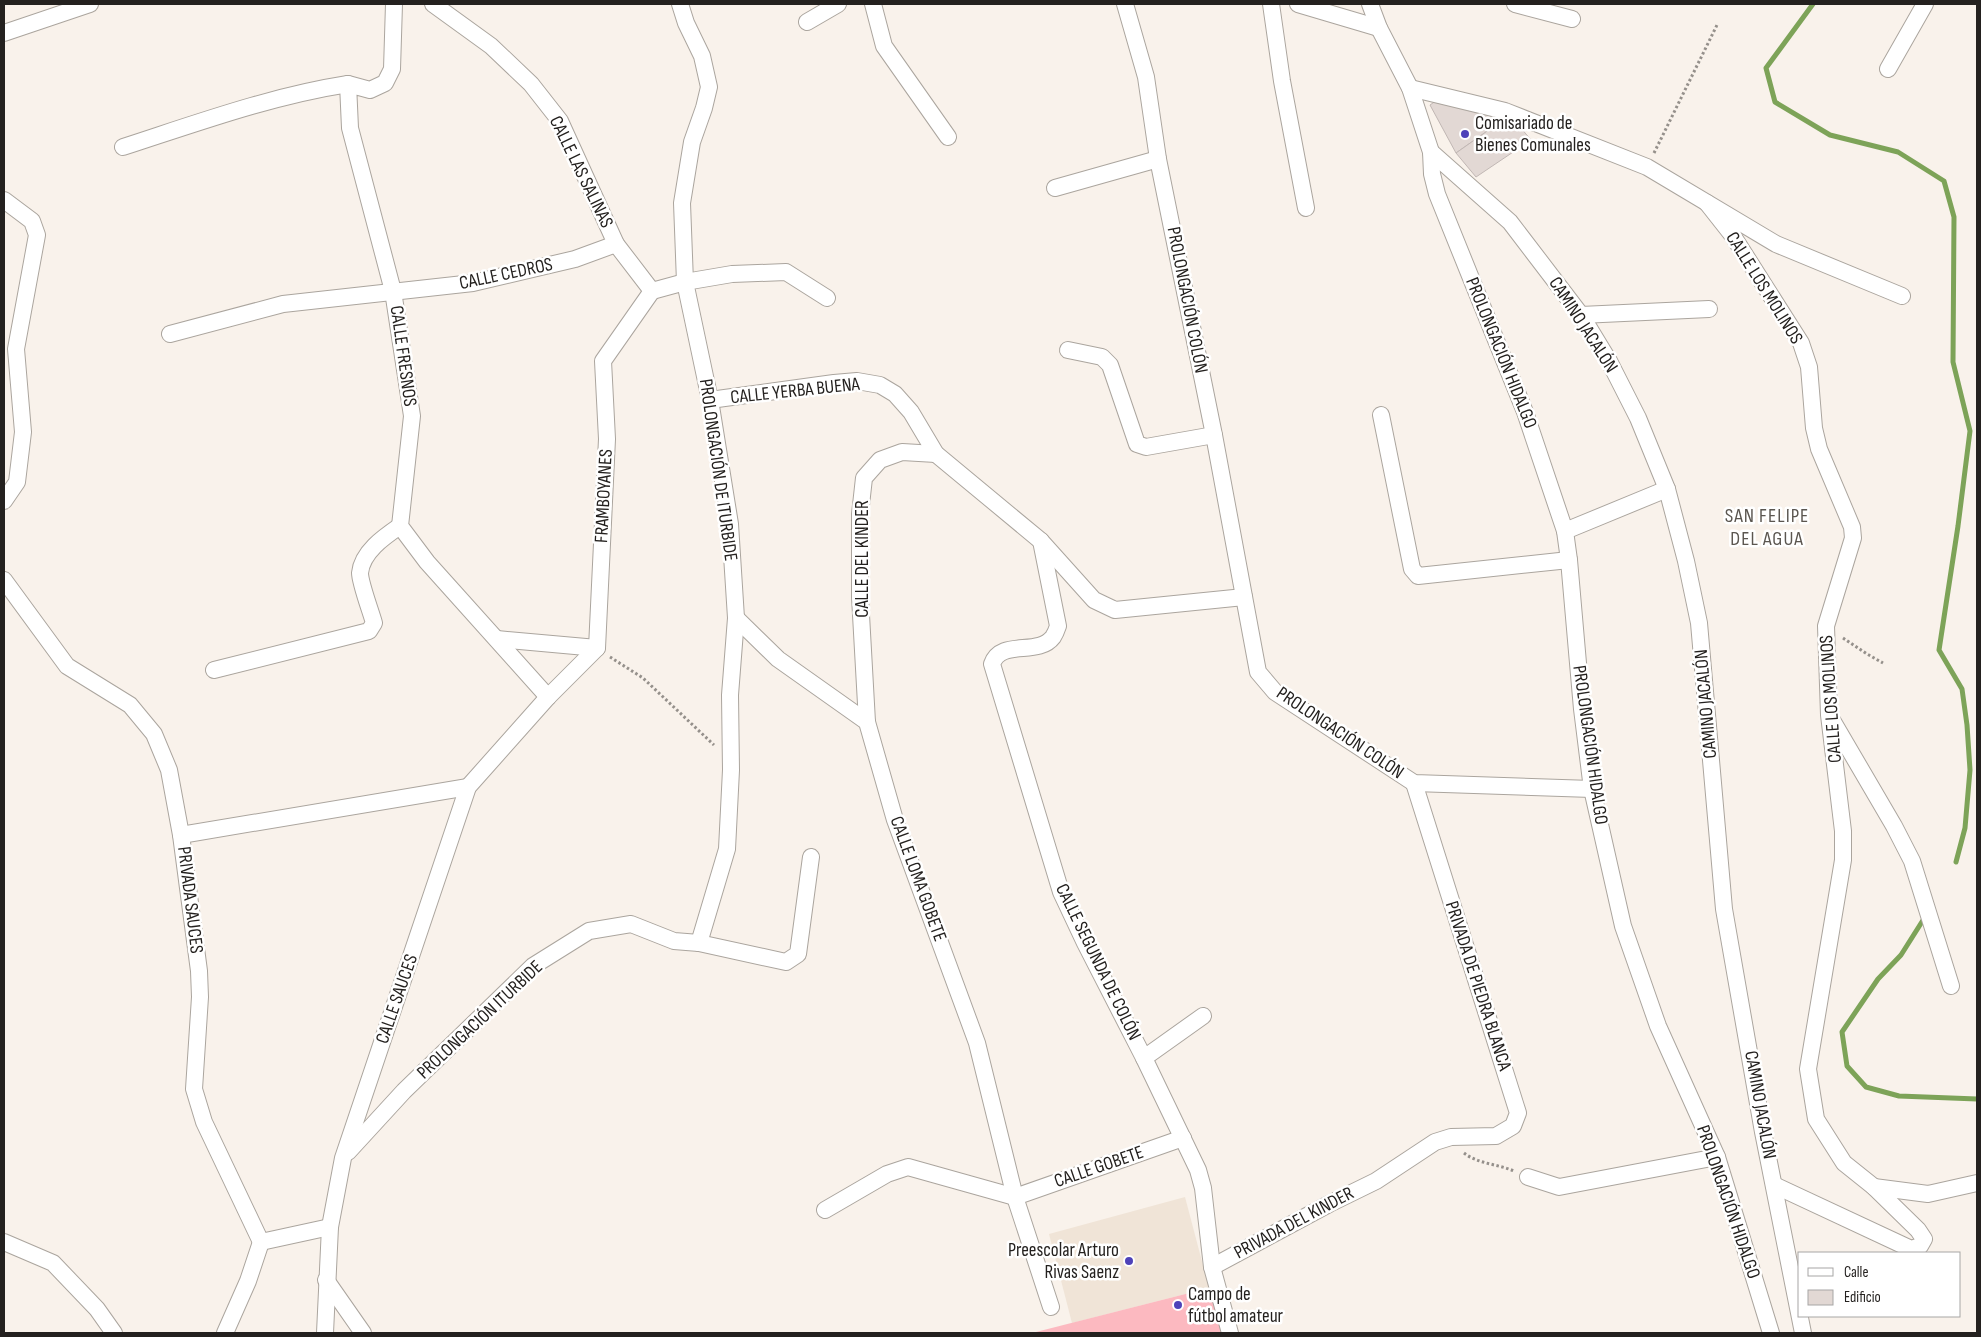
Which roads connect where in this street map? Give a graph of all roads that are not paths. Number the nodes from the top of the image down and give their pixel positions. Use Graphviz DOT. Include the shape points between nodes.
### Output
graph roads {
  1 [pos="90,4"];
  2 [pos="394,4"];
  3 [pos="433,4"];
  4 [pos="680,4"];
  5 [pos="838,4"];
  6 [pos="873,4"];
  7 [pos="1125,4"];
  8 [pos="1271,4"];
  9 [pos="1298,4"];
  10 [pos="1370,4"];
  11 [pos="1515,4"];
  12 [pos="1925,4"];
  13 [pos="1572,18"];
  14 [pos="807,22"];
  15 [pos="1379,28"];
  16 [pos="4,33"];
  17 [pos="1888,69"];
  18 [pos="348,84"];
  19 [pos="1410,88"];
  20 [pos="948,137"];
  21 [pos="123,147"];
  22 [pos="1431,152"];
  23 [pos="1158,159"];
  24 [pos="1055,188"];
  25 [pos="4,200"];
  26 [pos="1707,203"];
  27 [pos="1306,208"];
  28 [pos="616,244"];
  29 [pos="685,282"];
  30 [pos="652,291"];
  31 [pos="393,292"];
  32 [pos="1902,296"];
  33 [pos="827,298"];
  34 [pos="1708,309"];
  35 [pos="1581,315"];
  36 [pos="170,334"];
  37 [pos="1068,350"];
  38 [pos="710,400"];
  39 [pos="1381,415"];
  40 [pos="1214,435"];
  41 [pos="936,454"];
  42 [pos="1667,489"];
  43 [pos="4,501"];
  44 [pos="400,526"];
  45 [pos="1565,531"];
  46 [pos="1041,541"];
  47 [pos="1570,560"];
  48 [pos="4,580"];
  49 [pos="1244,597"];
  50 [pos="736,618"];
  51 [pos="497,638"];
  52 [pos="597,648"];
  53 [pos="214,670"];
  54 [pos="548,697"];
  55 [pos="1829,716"];
  56 [pos="867,722"];
  57 [pos="1414,783"];
  58 [pos="468,787"];
  59 [pos="1592,789"];
  60 [pos="181,834"];
  61 [pos="811,857"];
  62 [pos="699,943"];
  63 [pos="1951,986"];
  64 [pos="1203,1016"];
  65 [pos="1144,1058"];
  66 [pos="1451,1136"];
  67 [pos="1183,1138"];
  68 [pos="1717,1157"];
  69 [pos="343,1158"];
  70 [pos="1528,1178"];
  71 [pos="1977,1183"];
  72 [pos="1774,1186"];
  73 [pos="1874,1187"];
  74 [pos="1015,1197"];
  75 [pos="825,1210"];
  76 [pos="330,1226"];
  77 [pos="4,1242"];
  78 [pos="261,1242"];
  79 [pos="1212,1267"];
  80 [pos="326,1280"];
  81 [pos="1051,1307"];
  82 [pos="1798,1308"];
  83 [pos="1800,1317"];
  84 [pos="114,1333"];
  85 [pos="225,1333"];
  86 [pos="325,1333"];
  87 [pos="363,1333"];
  88 [pos="1230,1333"];
  89 [pos="1771,1333"];
  90 [pos="1803,1333"];
  1 -- 16 [label="street"];
  2 -- 18 [label="street" via="392,69 385,83 370,90"];
  3 -- 28 [label="street, CALLE LAS SALINAS" via="491,46 531,84 560,121"];
  4 -- 29 [label="street, PROLONGACIÓN DE ITURBIDE" via="702,56 709,87 692,142 682,202"];
  5 -- 14 [label="street"];
  6 -- 20 [label="street" via="884,46"];
  7 -- 23 [label="street, PROLONGACIÓN COLÓN" via="1146,77"];
  8 -- 27 [label="street"];
  9 -- 15 [label="street"];
  10 -- 15 [label="street, PROLONGACIÓN HIDALGO"];
  11 -- 13 [label="street"];
  12 -- 17 [label="street"];
  15 -- 19 [label="street, PROLONGACIÓN HIDALGO"];
  18 -- 21 [label="street" via="309,90 236,110"];
  18 -- 31 [label="street, CALLE FRESNOS" via="350,128"];
  19 -- 22 [label="street, PROLONGACIÓN HIDALGO"];
  19 -- 26 [label="street" via="1505,112 1647,166"];
  22 -- 35 [label="street, CAMINO JACALÓN" via="1510,222"];
  22 -- 45 [label="street, PROLONGACIÓN HIDALGO" via="1437,194 1526,412"];
  23 -- 24 [label="street"];
  23 -- 40 [label="street, PROLONGACIÓN COLÓN"];
  25 -- 43 [label="street" via="32,221 37,235 16,349 23,432 17,482"];
  26 -- 32 [label="street, CALLE LOS MOLINOS" via="1776,244"];
  26 -- 55 [label="street, CALLE LOS MOLINOS" via="1733,236 1801,344 1809,367 1819,449 1852,527 1853,538 1826,626"];
  28 -- 30 [label="street"];
  28 -- 31 [label="street, CALLE CEDROS" via="575,259 473,283"];
  29 -- 30 [label="street"];
  29 -- 33 [label="street" via="732,274 786,272"];
  29 -- 38 [label="street, PROLONGACIÓN DE ITURBIDE"];
  30 -- 52 [label="street, FRAMBOYANES" via="603,361 607,439"];
  31 -- 36 [label="street, CALLE CEDROS" via="283,304"];
  31 -- 44 [label="street, CALLE FRESNOS" via="412,416"];
  34 -- 35 [label="street"];
  35 -- 42 [label="street, CAMINO JACALÓN" via="1638,418"];
  37 -- 40 [label="street" via="1102,357 1110,365 1137,444 1146,447"];
  38 -- 41 [label="street, CALLE YERBA BUENA" via="842,382 880,385 895,394 910,412"];
  38 -- 50 [label="street, PROLONGACIÓN DE ITURBIDE" via="730,524"];
  39 -- 47 [label="street" via="1412,569 1418,576"];
  40 -- 49 [label="street, PROLONGACIÓN COLÓN"];
  41 -- 46 [label="street"];
  41 -- 56 [label="street, CALLE DEL KINDER" via="902,452 880,460 864,478 860,514 860,588"];
  42 -- 45 [label="street"];
  42 -- 72 [label="street, CAMINO JACALÓN" via="1699,623 1724,909"];
  44 -- 51 [label="street" via="427,562"];
  44 -- 53 [label="street" via="365,556 360,574 374,623 370,631"];
  45 -- 47 [label="street, PROLONGACIÓN HIDALGO"];
  46 -- 49 [label="street" via="1094,600 1115,610"];
  46 -- 65 [label="street, CALLE SEGUNDA DE COLÓN" via="1058,626 1053,637 1042,645 1002,651 992,664 1061,892"];
  47 -- 59 [label="street, PROLONGACIÓN HIDALGO"];
  48 -- 60 [label="street" via="67,666 130,705 154,734 169,770"];
  49 -- 57 [label="street, PROLONGACIÓN COLÓN" via="1258,672 1275,692"];
  50 -- 56 [label="street" via="778,659"];
  50 -- 62 [label="street, PROLONGACIÓN DE ITURBIDE" via="730,695 727,850"];
  51 -- 52 [label="street"];
  51 -- 54 [label="street"];
  52 -- 54 [label="street"];
  54 -- 58 [label="street, CALLE SAUCES"];
  55 -- 63 [label="street" via="1912,861"];
  55 -- 73 [label="street, CALLE LOS MOLINOS" via="1843,831 1843,860 1808,1069 1816,1120 1844,1163"];
  56 -- 74 [label="street, CALLE LOMA GOBETE" via="895,820 977,1043"];
  57 -- 59 [label="street, PROLONGACIÓN COLÓN"];
  57 -- 66 [label="street, PRIVADA DE PIEDRA BLANCA" via="1518,1112 1513,1126 1496,1136"];
  58 -- 60 [label="street, PRIVADA SAUCES"];
  58 -- 69 [label="street, CALLE SAUCES"];
  59 -- 68 [label="street, PROLONGACIÓN HIDALGO" via="1623,926 1658,1026"];
  60 -- 78 [label="street, PRIVADA SAUCES" via="199,971 194,1089 204,1122"];
  61 -- 62 [label="street, PROLONGACIÓN ITURBIDE" via="798,954 786,962"];
  62 -- 69 [label="street, PROLONGACIÓN ITURBIDE" via="674,941 630,924 589,931 533,966 404,1092"];
  64 -- 65 [label="street"];
  65 -- 67 [label="street, CALLE SEGUNDA DE COLÓN"];
  66 -- 79 [label="street, PRIVADA DEL KINDER" via="1435,1142 1376,1181"];
  67 -- 74 [label="street, CALLE GOBETE"];
  67 -- 79 [label="street, CALLE SEGUNDA DE COLÓN" via="1203,1188"];
  68 -- 70 [label="street" via="1558,1187"];
  68 -- 89 [label="street, PROLONGACIÓN HIDALGO"];
  69 -- 76 [label="street, CALLE SAUCES"];
  71 -- 73 [label="street" via="1928,1194"];
  72 -- 73 [label="street, CALLE LOS MOLINOS" via="1911,1249 1920,1246 1924,1239 1918,1230"];
  72 -- 82 [label="street, CAMINO JACALÓN"];
  74 -- 75 [label="street" via="908,1167 887,1174"];
  74 -- 81 [label="street"];
  76 -- 78 [label="street"];
  76 -- 80 [label="street, CALLE SAUCES"];
  77 -- 84 [label="street" via="53,1263 97,1309"];
  78 -- 85 [label="street"];
  79 -- 88 [label="street, CALLE SEGUNDA DE COLÓN"];
  80 -- 86 [label="street, CALLE SAUCES"];
  80 -- 87 [label="street"];
  83 -- 90 [label="street, CAMINO JACALÓN"];
}
